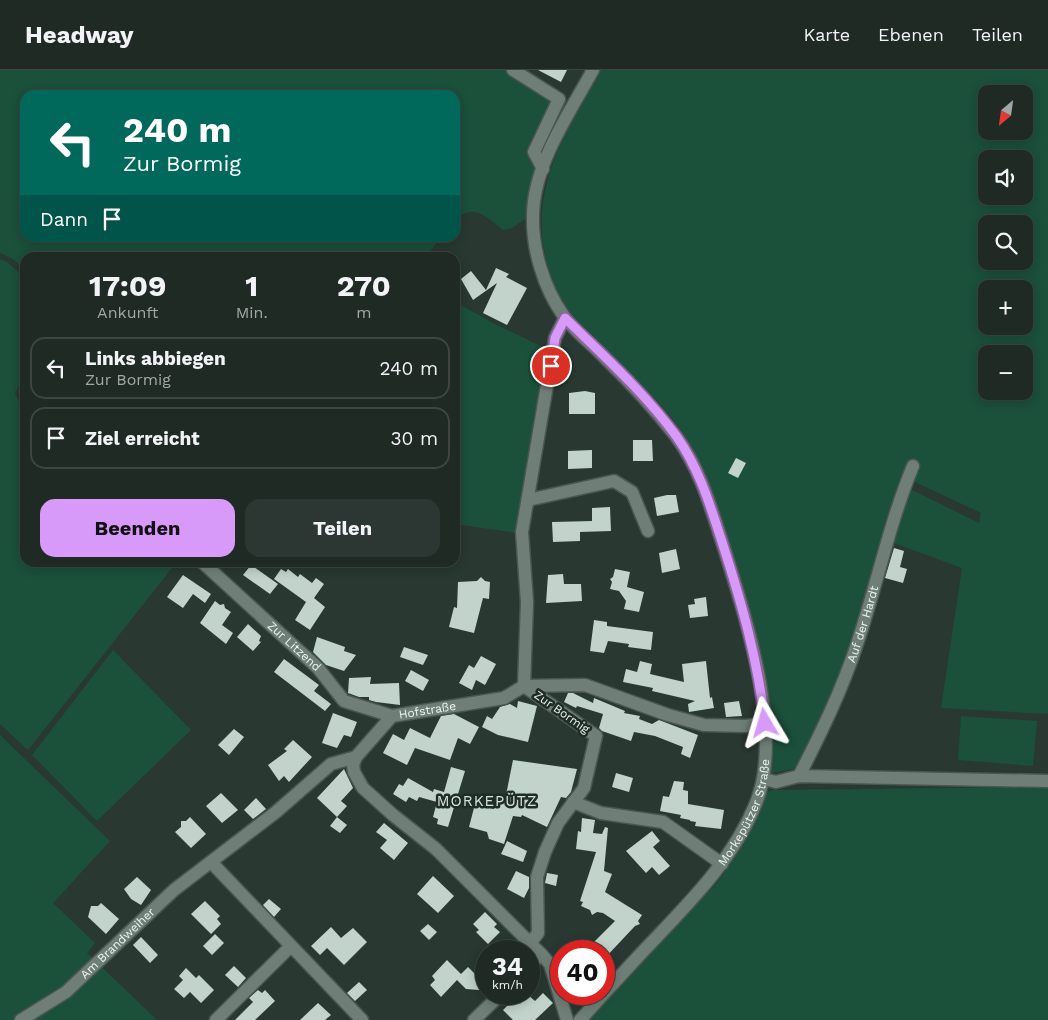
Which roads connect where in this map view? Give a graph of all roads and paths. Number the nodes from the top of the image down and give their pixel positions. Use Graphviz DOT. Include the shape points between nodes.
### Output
graph roads {
  1 [pos="513,70"];
  2 [pos="593,70"];
  3 [pos="543,169"];
  4 [pos="565,318"];
  5 [pos="912,466"];
  6 [pos="528,500"];
  7 [pos="648,531"];
  8 [pos="207,567"];
  9 [pos="524,686"];
  10 [pos="392,716"];
  11 [pos="765,723"];
  12 [pos="356,757"];
  13 [pos="799,776"];
  14 [pos="764,779"];
  15 [pos="1048,781"];
  16 [pos="573,802"];
  17 [pos="211,862"];
  18 [pos="722,864"];
  19 [pos="529,940"];
  20 [pos="532,940"];
  21 [pos="292,946"];
  22 [pos="541,954"];
  23 [pos="489,1005"];
  24 [pos="21,1020"];
  25 [pos="216,1020"];
  26 [pos="362,1020"];
  27 [pos="474,1020"];
  28 [pos="567,1020"];
  29 [pos="580,1020"];
  1 -- 3 [label="street" via="559,99 534,152"];
  2 -- 3 [label="street, Morkepützer Straße"];
  3 -- 4 [label="street, Morkepützer Straße" via="537,185 533,217 539,260 552,297"];
  4 -- 6 [label="street, Zur Bormig" via="555,338"];
  4 -- 11 [label="street, Morkepützer Straße" via="631,383 677,437 698,476 744,612"];
  5 -- 13 [label="street, Auf der Hardt" via="887,536 857,644 825,724"];
  6 -- 7 [label="street" via="614,481 632,492"];
  6 -- 9 [label="street, Zur Bormig" via="522,532 527,602"];
  8 -- 10 [label="street, Zur Litzend" via="318,668 344,701"];
  9 -- 10 [label="street, Hofstraße" via="504,698"];
  9 -- 11 [label="street, Hofstraße" via="586,685 704,725"];
  9 -- 16 [label="street, Zur Bormig" via="596,736 584,788"];
  10 -- 12 [label="street, Hofstraße"];
  11 -- 14 [label="street, Morkepützer Straße"];
  12 -- 17 [label="street, Am Brandweiher" via="331,764"];
  12 -- 19 [label="street" via="354,772 363,788 436,849"];
  13 -- 14 [label="street" via="776,782"];
  13 -- 15 [label="street"];
  14 -- 18 [label="street, Morkepützer Straße" via="749,820"];
  16 -- 18 [label="street" via="601,812 663,822"];
  16 -- 20 [label="street, Zur Bormig" via="558,823 537,877 538,932"];
  17 -- 21 [label="street"];
  17 -- 24 [label="street, Am Brandweiher" via="174,890 66,992"];
  18 -- 29 [label="street, Morkepützer Straße"];
  21 -- 25 [label="street"];
  21 -- 26 [label="street"];
  22 -- 28 [label="street" via="550,964"];
  23 -- 27 [label="street"];
}
